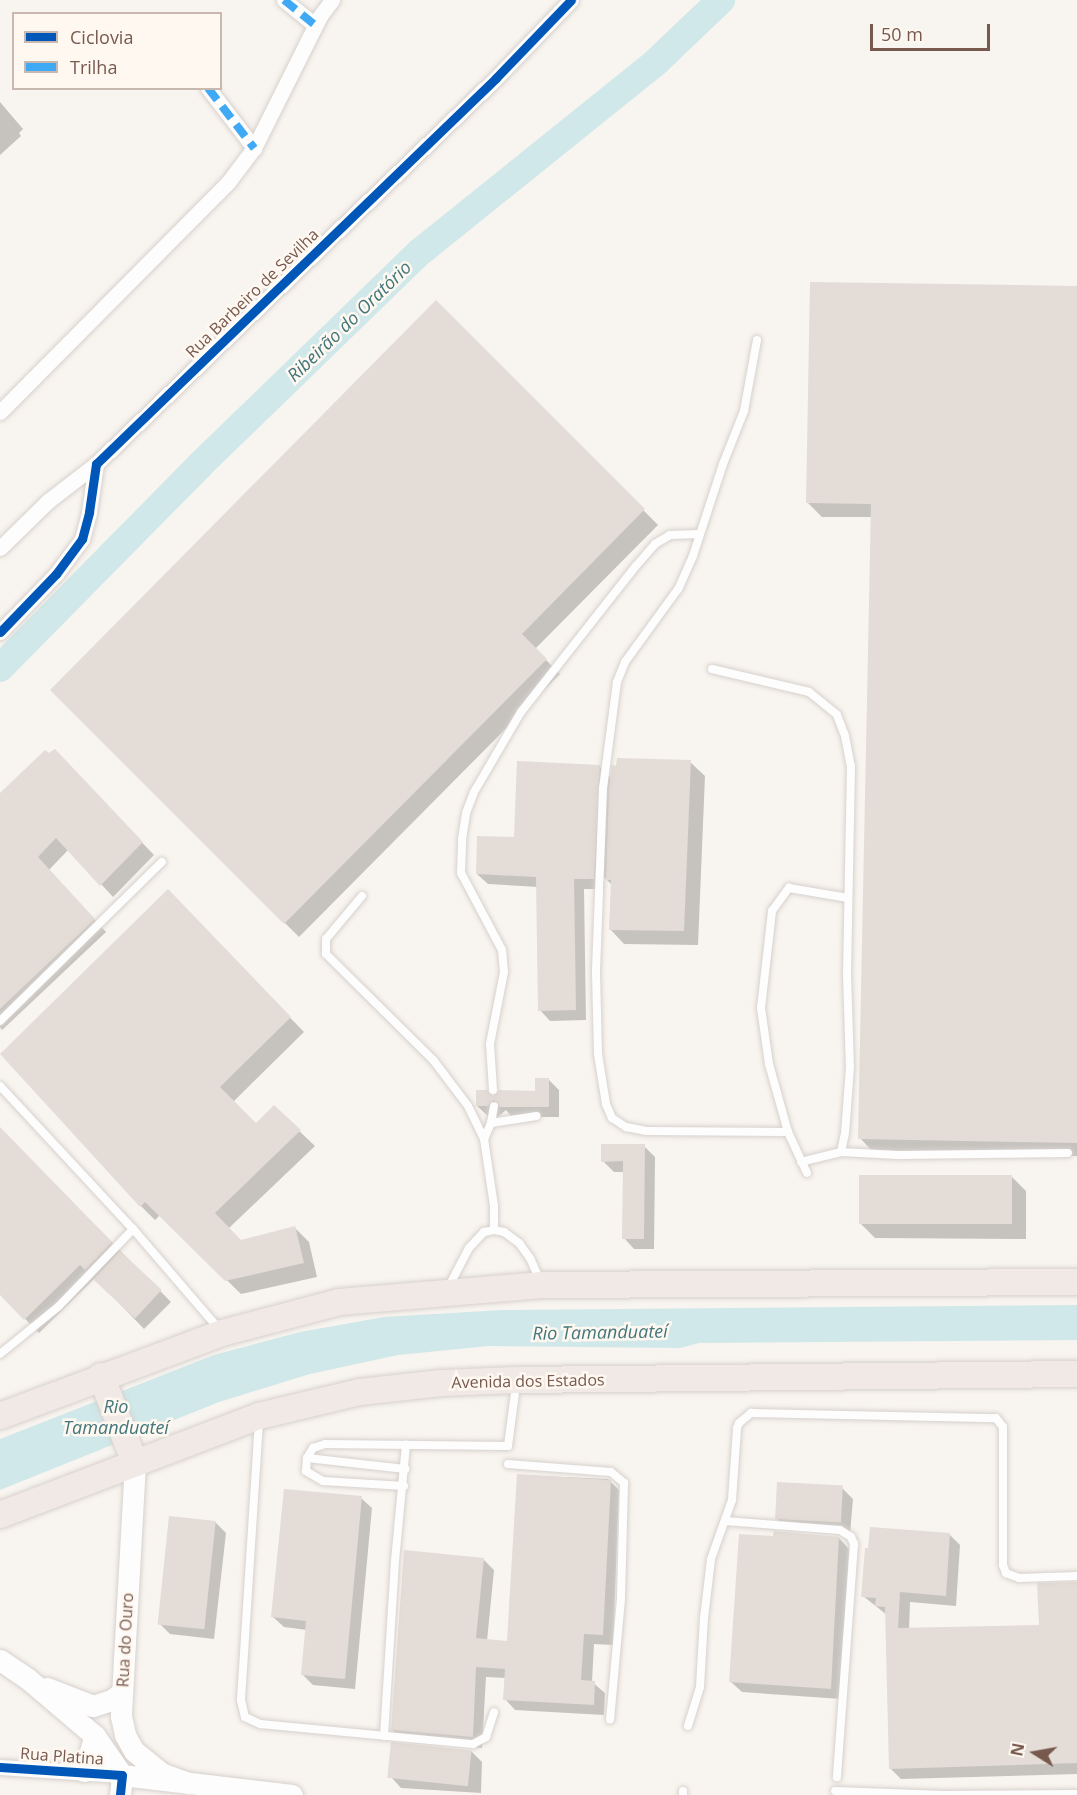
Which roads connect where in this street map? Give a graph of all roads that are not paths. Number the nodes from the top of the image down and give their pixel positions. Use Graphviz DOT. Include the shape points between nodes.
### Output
graph roads {
  1 [pos="284,0"];
  2 [pos="332,0"];
  3 [pos="571,0"];
  4 [pos="315,25"];
  5 [pos="210,90"];
  6 [pos="254,148"];
  7 [pos="757,340"];
  8 [pos="0,412"];
  9 [pos="96,464"];
  10 [pos="699,534"];
  11 [pos="0,548"];
  12 [pos="0,632"];
  13 [pos="712,669"];
  14 [pos="162,862"];
  15 [pos="362,896"];
  16 [pos="848,898"];
  17 [pos="0,1021"];
  18 [pos="0,1086"];
  19 [pos="493,1090"];
  20 [pos="494,1106"];
  21 [pos="536,1116"];
  22 [pos="491,1123"];
  23 [pos="788,1132"];
  24 [pos="484,1139"];
  25 [pos="841,1152"];
  26 [pos="1068,1153"];
  27 [pos="801,1161"];
  28 [pos="807,1173"];
  29 [pos="133,1229"];
  30 [pos="494,1230"];
  31 [pos="1077,1282"];
  32 [pos="542,1285"];
  33 [pos="446,1292"];
  34 [pos="222,1333"];
  35 [pos="0,1354"];
  36 [pos="1077,1374"];
  37 [pos="516,1380"];
  38 [pos="104,1385"];
  39 [pos="0,1416"];
  40 [pos="259,1416"];
  41 [pos="406,1445"];
  42 [pos="132,1454"];
  43 [pos="307,1458"];
  44 [pos="508,1464"];
  45 [pos="405,1469"];
  46 [pos="404,1486"];
  47 [pos="0,1515"];
  48 [pos="726,1521"];
  49 [pos="1077,1576"];
  50 [pos="0,1660"];
  51 [pos="28,1679"];
  52 [pos="122,1692"];
  53 [pos="494,1712"];
  54 [pos="610,1719"];
  55 [pos="688,1726"];
  56 [pos="95,1736"];
  57 [pos="384,1736"];
  58 [pos="0,1767"];
  59 [pos="84,1771"];
  60 [pos="837,1777"];
  61 [pos="189,1783"];
  62 [pos="121,1785"];
  63 [pos="227,1791"];
  64 [pos="835,1791"];
  65 [pos="1077,1794"];
  66 [pos="292,1795"];
  1 -- 4 [label="street"];
  2 -- 4 [label="street"];
  3 -- 9 [label="street, Rua Barbeiro de Sevilha" via="496,78"];
  4 -- 6 [label="street"];
  5 -- 6 [label="street"];
  6 -- 8 [label="street" via="229,181"];
  7 -- 10 [label="lane" via="744,411"];
  9 -- 11 [label="street, Rua Barbeiro de Sevilha" via="48,501"];
  9 -- 12 [label="street" via="82,539 56,574"];
  10 -- 19 [label="lane" via="670,535 655,544 568,648 521,712 474,792 462,839 461,873 502,950 504,972 490,1044"];
  10 -- 23 [label="lane" via="678,589 625,662 616,682 603,788 596,972 598,1054 606,1104 612,1118 626,1126 647,1131"];
  13 -- 16 [label="lane" via="809,692 837,715 851,766"];
  14 -- 17 [label="lane"];
  15 -- 24 [label="lane" via="326,939 326,954 434,1061 468,1106"];
  16 -- 23 [label="lane" via="789,888 772,911 761,1008 769,1064"];
  16 -- 25 [label="lane" via="850,1067"];
  18 -- 29 [label="lane"];
  20 -- 22 [label="lane"];
  21 -- 22 [label="lane"];
  22 -- 24 [label="lane"];
  23 -- 27 [label="lane"];
  24 -- 30 [label="lane"];
  25 -- 26 [label="lane"];
  25 -- 27 [label="lane"];
  27 -- 28 [label="lane"];
  29 -- 34 [label="lane"];
  29 -- 35 [label="lane" via="59,1306"];
  30 -- 32 [label="lane" via="519,1243"];
  30 -- 33 [label="lane" via="484,1232 469,1248"];
  31 -- 32 [label="highway"];
  32 -- 33 [label="highway"];
  33 -- 34 [label="highway" via="339,1302"];
  34 -- 38 [label="highway"];
  36 -- 37 [label="highway, Avenida dos Estados"];
  37 -- 40 [label="highway, Avenida dos Estados" via="360,1392"];
  37 -- 41 [label="lane" via="508,1446"];
  38 -- 39 [label="highway"];
  38 -- 42 [label="highway"];
  40 -- 42 [label="highway, Avenida dos Estados"];
  40 -- 57 [label="lane" via="242,1711 245,1717 260,1724"];
  41 -- 43 [label="lane" via="325,1444 313,1448"];
  41 -- 45 [label="lane"];
  42 -- 47 [label="highway, Avenida dos Estados"];
  42 -- 52 [label="main road, Rua do Ouro"];
  43 -- 45 [label="lane"];
  43 -- 46 [label="lane" via="306,1471 323,1481"];
  44 -- 54 [label="lane" via="611,1472 624,1483 622,1587"];
  45 -- 46 [label="lane"];
  46 -- 57 [label="lane" via="394,1561"];
  48 -- 49 [label="lane" via="732,1500 737,1428 751,1413 996,1418 1003,1427 1006,1573 1019,1578"];
  48 -- 55 [label="lane" via="711,1559 700,1687"];
  48 -- 60 [label="lane" via="840,1530 851,1537 854,1544"];
  50 -- 51 [label="main road"];
  51 -- 52 [label="main road" via="93,1706"];
  51 -- 56 [label="main road"];
  52 -- 61 [label="main road, Rua do Ouro" via="121,1716 134,1751 161,1773"];
  53 -- 57 [label="lane" via="486,1737 472,1744"];
  56 -- 59 [label="main road"];
  56 -- 62 [label="main road"];
  58 -- 59 [label="street, Rua Platina"];
  59 -- 62 [label="street, Rua Platina"];
  61 -- 62 [label="main road"];
  61 -- 63 [label="main road"];
  63 -- 66 [label="main road"];
  64 -- 65 [label="lane"];
}
